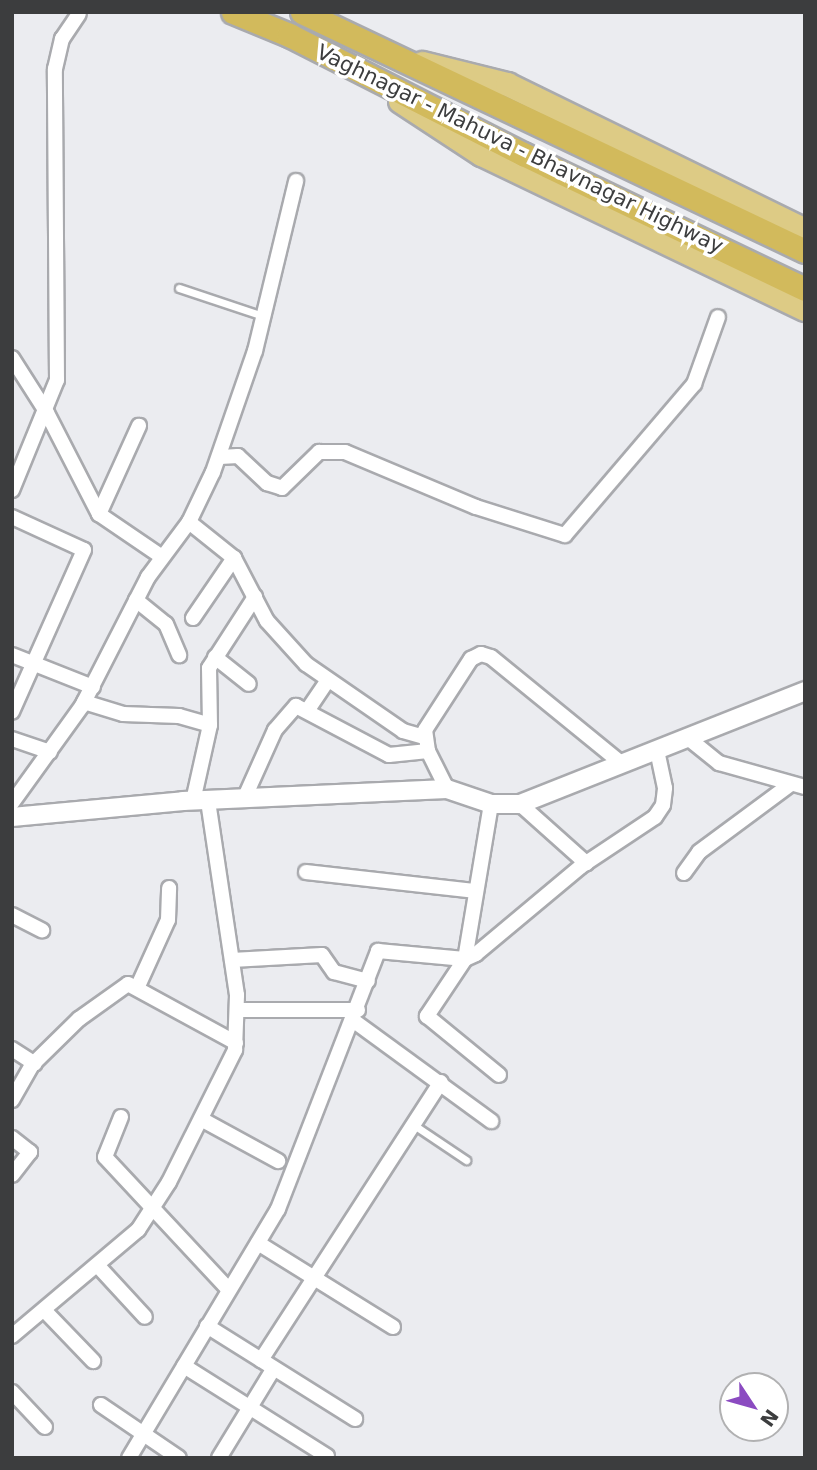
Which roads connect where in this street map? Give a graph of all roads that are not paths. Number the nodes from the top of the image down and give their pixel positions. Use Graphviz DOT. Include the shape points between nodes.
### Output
graph roads {
  1 [pos="233,12"];
  2 [pos="302,12"];
  3 [pos="79,15"];
  4 [pos="398,57"];
  5 [pos="335,58"];
  6 [pos="296,181"];
  7 [pos="805,230"];
  8 [pos="805,251"];
  9 [pos="179,288"];
  10 [pos="805,289"];
  11 [pos="805,309"];
  12 [pos="263,316"];
  13 [pos="718,317"];
  14 [pos="12,358"];
  15 [pos="47,413"];
  16 [pos="139,426"];
  17 [pos="220,457"];
  18 [pos="12,490"];
  19 [pos="99,514"];
  20 [pos="12,517"];
  21 [pos="188,522"];
  22 [pos="162,557"];
  23 [pos="234,558"];
  24 [pos="255,597"];
  25 [pos="136,600"];
  26 [pos="193,618"];
  27 [pos="12,655"];
  28 [pos="179,655"];
  29 [pos="215,657"];
  30 [pos="36,663"];
  31 [pos="328,680"];
  32 [pos="249,684"];
  33 [pos="93,687"];
  34 [pos="805,691"];
  35 [pos="84,702"];
  36 [pos="307,710"];
  37 [pos="12,712"];
  38 [pos="210,725"];
  39 [pos="688,737"];
  40 [pos="12,738"];
  41 [pos="426,744"];
  42 [pos="657,749"];
  43 [pos="50,752"];
  44 [pos="621,762"];
  45 [pos="798,785"];
  46 [pos="447,789"];
  47 [pos="244,799"];
  48 [pos="200,801"];
  49 [pos="12,803"];
  50 [pos="491,804"];
  51 [pos="520,804"];
  52 [pos="12,817"];
  53 [pos="586,863"];
  54 [pos="306,872"];
  55 [pos="684,873"];
  56 [pos="169,888"];
  57 [pos="476,891"];
  58 [pos="12,915"];
  59 [pos="43,930"];
  60 [pos="465,959"];
  61 [pos="232,960"];
  62 [pos="368,981"];
  63 [pos="138,986"];
  64 [pos="238,1010"];
  65 [pos="353,1013"];
  66 [pos="236,1043"];
  67 [pos="12,1049"];
  68 [pos="35,1064"];
  69 [pos="499,1075"];
  70 [pos="441,1082"];
  71 [pos="12,1100"];
  72 [pos="121,1117"];
  73 [pos="201,1119"];
  74 [pos="491,1121"];
  75 [pos="413,1125"];
  76 [pos="12,1138"];
  77 [pos="466,1160"];
  78 [pos="278,1161"];
  79 [pos="12,1175"];
  80 [pos="152,1210"];
  81 [pos="258,1243"];
  82 [pos="98,1266"];
  83 [pos="313,1280"];
  84 [pos="224,1285"];
  85 [pos="44,1310"];
  86 [pos="145,1317"];
  87 [pos="207,1326"];
  88 [pos="393,1327"];
  89 [pos="14,1330"];
  90 [pos="261,1360"];
  91 [pos="93,1362"];
  92 [pos="184,1366"];
  93 [pos="274,1368"];
  94 [pos="12,1392"];
  95 [pos="101,1405"];
  96 [pos="250,1407"];
  97 [pos="355,1419"];
  98 [pos="45,1427"];
  99 [pos="144,1435"];
  100 [pos="327,1456"];
  101 [pos="130,1458"];
  102 [pos="179,1458"];
  103 [pos="219,1458"];
  1 -- 5 [label="highway, Vaghnagar - Mahuva - Bhavnagar Highway"];
  2 -- 4 [label="highway, Vaghnagar - Mahuva - Bhavnagar Highway"];
  3 -- 15 [label="street" via="62,40 55,69 59,355"];
  4 -- 7 [label="main road" via="507,83"];
  4 -- 8 [label="highway, Vaghnagar - Mahuva - Bhavnagar Highway"];
  5 -- 10 [label="highway, Vaghnagar - Mahuva - Bhavnagar Highway"];
  5 -- 11 [label="main road" via="481,154"];
  6 -- 12 [label="street"];
  9 -- 12 [label="lane"];
  12 -- 17 [label="street"];
  13 -- 17 [label="street" via="695,384 565,534 545,532 476,507 345,452 319,452 282,488 267,483 238,456"];
  14 -- 15 [label="street"];
  15 -- 18 [label="street"];
  15 -- 19 [label="street"];
  16 -- 19 [label="street"];
  17 -- 21 [label="street"];
  19 -- 22 [label="street"];
  20 -- 30 [label="street" via="84,550"];
  21 -- 22 [label="street"];
  21 -- 23 [label="street"];
  22 -- 25 [label="street"];
  23 -- 24 [label="street"];
  23 -- 26 [label="street"];
  24 -- 29 [label="street"];
  24 -- 31 [label="street" via="284,643"];
  25 -- 28 [label="street" via="166,624"];
  25 -- 33 [label="street"];
  27 -- 30 [label="street"];
  29 -- 32 [label="street"];
  29 -- 38 [label="street" via="207,677"];
  30 -- 33 [label="street"];
  30 -- 37 [label="street"];
  31 -- 36 [label="street"];
  31 -- 41 [label="street"];
  33 -- 35 [label="street"];
  34 -- 39 [label="street"];
  35 -- 38 [label="street" via="123,714 179,716"];
  35 -- 43 [label="street"];
  36 -- 41 [label="street" via="389,755"];
  36 -- 47 [label="street" via="296,706 286,713"];
  38 -- 48 [label="street"];
  39 -- 42 [label="street"];
  39 -- 45 [label="street" via="719,763"];
  40 -- 43 [label="street"];
  41 -- 44 [label="street" via="471,659 481,654 491,657"];
  41 -- 46 [label="street"];
  42 -- 44 [label="street"];
  42 -- 53 [label="street" via="664,788 661,810"];
  43 -- 49 [label="street"];
  44 -- 51 [label="street"];
  45 -- 55 [label="street" via="699,852"];
  46 -- 47 [label="street"];
  46 -- 50 [label="street"];
  47 -- 48 [label="street"];
  48 -- 52 [label="street"];
  48 -- 61 [label="street"];
  50 -- 51 [label="street"];
  50 -- 57 [label="street"];
  51 -- 53 [label="street"];
  53 -- 60 [label="street"];
  54 -- 57 [label="street"];
  56 -- 63 [label="street" via="168,920"];
  57 -- 60 [label="street"];
  58 -- 59 [label="street"];
  60 -- 62 [label="street" via="381,949"];
  60 -- 69 [label="street" via="428,1019"];
  61 -- 62 [label="street" via="322,955 334,972"];
  61 -- 64 [label="street"];
  62 -- 65 [label="street"];
  63 -- 66 [label="street"];
  63 -- 68 [label="street" via="123,986 79,1019"];
  64 -- 65 [label="street"];
  64 -- 66 [label="street"];
  65 -- 70 [label="street"];
  65 -- 81 [label="street" via="289,1186"];
  66 -- 73 [label="street"];
  67 -- 68 [label="street"];
  68 -- 71 [label="street"];
  70 -- 74 [label="street"];
  70 -- 75 [label="street"];
  72 -- 80 [label="street" via="103,1154"];
  73 -- 78 [label="street"];
  73 -- 80 [label="street"];
  75 -- 77 [label="lane"];
  75 -- 83 [label="street"];
  76 -- 79 [label="street" via="30,1152"];
  80 -- 82 [label="street" via="138,1230"];
  80 -- 84 [label="street"];
  81 -- 83 [label="street"];
  81 -- 84 [label="street"];
  82 -- 85 [label="street"];
  82 -- 86 [label="street"];
  83 -- 88 [label="street"];
  83 -- 90 [label="street"];
  84 -- 87 [label="street"];
  85 -- 89 [label="street"];
  85 -- 91 [label="street"];
  87 -- 90 [label="street"];
  87 -- 92 [label="street"];
  90 -- 93 [label="street"];
  92 -- 96 [label="street"];
  92 -- 99 [label="street"];
  93 -- 96 [label="street"];
  93 -- 97 [label="street"];
  94 -- 98 [label="street"];
  95 -- 99 [label="street"];
  96 -- 100 [label="street"];
  96 -- 103 [label="street"];
  99 -- 101 [label="street"];
  99 -- 102 [label="street"];
}
